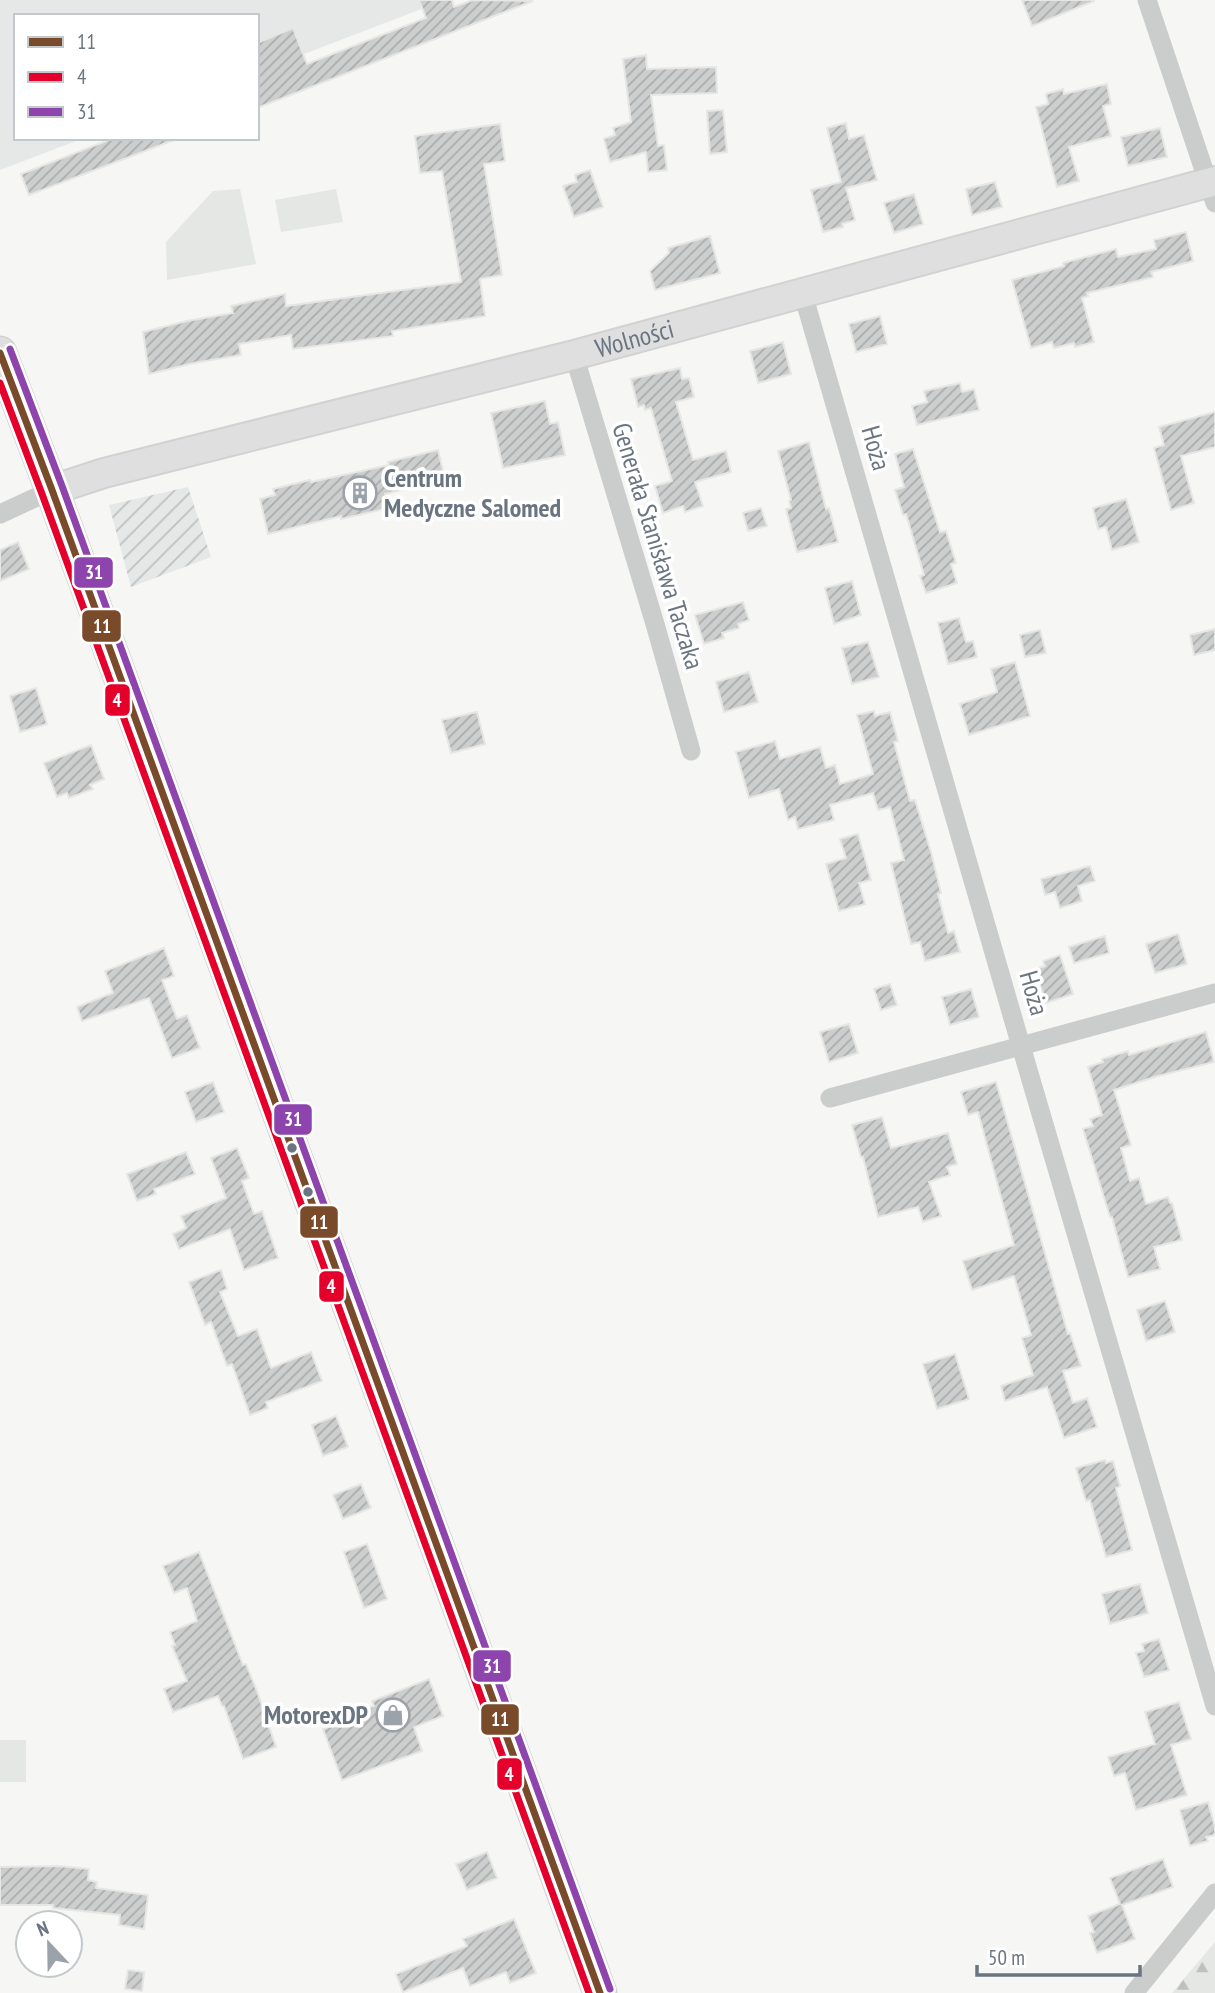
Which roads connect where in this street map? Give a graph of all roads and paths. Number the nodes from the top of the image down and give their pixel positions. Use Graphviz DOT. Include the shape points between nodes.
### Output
graph roads {
  1 [pos="1147,0"];
  2 [pos="1213,189"];
  3 [pos="803,294"];
  4 [pos="0,352"];
  5 [pos="574,355"];
  6 [pos="52,490"];
  7 [pos="0,514"];
  8 [pos="691,751"];
  9 [pos="1215,993"];
  10 [pos="1021,1046"];
  11 [pos="830,1098"];
  12 [pos="1215,1706"];
  13 [pos="1215,1894"];
  14 [pos="600,1993"];
  15 [pos="1134,1993"];
  1 -- 2 [label="street"];
  2 -- 3 [label="street, Wolności"];
  3 -- 5 [label="street, Wolności"];
  3 -- 10 [label="street, Hoża"];
  4 -- 6 [label="main road"];
  5 -- 6 [label="street, Wolności"];
  5 -- 8 [label="street, Generała Stanisława Taczaka"];
  6 -- 7 [label="street"];
  6 -- 14 [label="main road"];
  9 -- 10 [label="street"];
  10 -- 11 [label="street"];
  10 -- 12 [label="street, Hoża"];
  13 -- 15 [label="street"];
}
